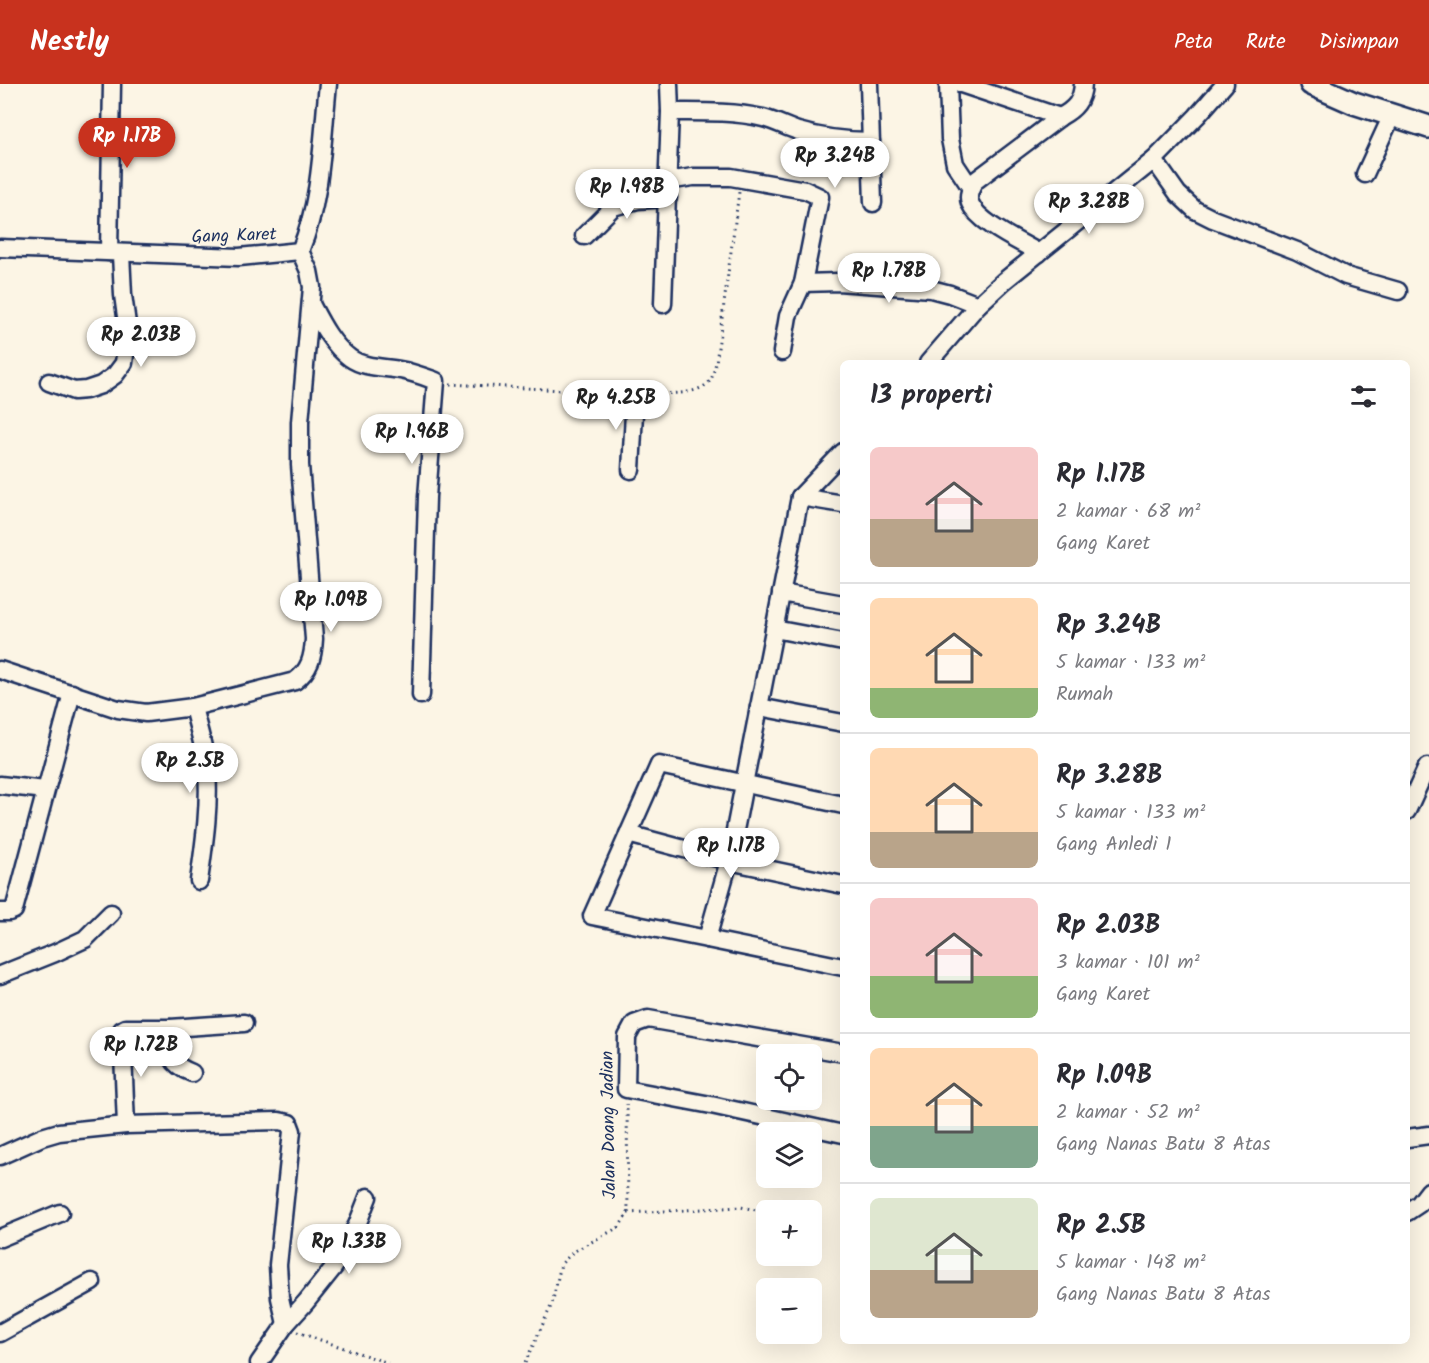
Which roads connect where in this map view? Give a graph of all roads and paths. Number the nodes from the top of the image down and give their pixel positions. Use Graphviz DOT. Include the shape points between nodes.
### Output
graph roads {
  1 [pos="112,84"];
  2 [pos="328,84"];
  3 [pos="669,84"];
  4 [pos="869,84"];
  5 [pos="948,84"];
  6 [pos="961,84"];
  7 [pos="1083,84"];
  8 [pos="1225,84"];
  9 [pos="1311,84"];
  10 [pos="670,112"];
  11 [pos="1392,115"];
  12 [pos="1060,117"];
  13 [pos="1429,128"];
  14 [pos="871,141"];
  15 [pos="1154,160"];
  16 [pos="1365,174"];
  17 [pos="740,180"];
  18 [pos="668,181"];
  19 [pos="971,188"];
  20 [pos="668,198"];
  21 [pos="873,203"];
  22 [pos="584,236"];
  23 [pos="0,248"];
  24 [pos="300,251"];
  25 [pos="115,253"];
  26 [pos="1039,253"];
  27 [pos="803,283"];
  28 [pos="1398,291"];
  29 [pos="311,303"];
  30 [pos="663,304"];
  31 [pos="978,305"];
  32 [pos="782,352"];
  33 [pos="931,360"];
  34 [pos="436,381"];
  35 [pos="49,382"];
  36 [pos="635,394"];
  37 [pos="840,455"];
  38 [pos="631,470"];
  39 [pos="800,497"];
  40 [pos="840,504"];
  41 [pos="781,593"];
  42 [pos="840,603"];
  43 [pos="774,629"];
  44 [pos="840,641"];
  45 [pos="0,669"];
  46 [pos="72,693"];
  47 [pos="421,694"];
  48 [pos="193,707"];
  49 [pos="759,707"];
  50 [pos="840,722"];
  51 [pos="1427,766"];
  52 [pos="743,783"];
  53 [pos="0,785"];
  54 [pos="45,790"];
  55 [pos="840,804"];
  56 [pos="1410,804"];
  57 [pos="627,834"];
  58 [pos="729,861"];
  59 [pos="199,881"];
  60 [pos="840,884"];
  61 [pos="0,912"];
  62 [pos="111,913"];
  63 [pos="707,939"];
  64 [pos="840,967"];
  65 [pos="0,975"];
  66 [pos="244,1023"];
  67 [pos="170,1028"];
  68 [pos="840,1052"];
  69 [pos="192,1073"];
  70 [pos="626,1089"];
  71 [pos="126,1125"];
  72 [pos="840,1133"];
  73 [pos="1429,1135"];
  74 [pos="1410,1138"];
  75 [pos="0,1156"];
  76 [pos="1429,1191"];
  77 [pos="368,1197"];
  78 [pos="756,1210"];
  79 [pos="1410,1210"];
  80 [pos="60,1213"];
  81 [pos="628,1213"];
  82 [pos="0,1238"];
  83 [pos="92,1282"];
  84 [pos="285,1325"];
  85 [pos="0,1334"];
  86 [pos="259,1363"];
  87 [pos="388,1363"];
  88 [pos="525,1363"];
  1 -- 25 [label="street"];
  2 -- 24 [label="street, Gang Karet" via="317,194"];
  3 -- 10 [label="street"];
  4 -- 14 [label="street"];
  5 -- 19 [label="street" via="955,164"];
  6 -- 12 [label="street"];
  7 -- 12 [label="street" via="1073,110"];
  8 -- 15 [label="street"];
  9 -- 11 [label="street"];
  10 -- 14 [label="street" via="731,113 798,131"];
  10 -- 18 [label="street"];
  11 -- 13 [label="street"];
  11 -- 16 [label="street"];
  12 -- 19 [label="street"];
  14 -- 21 [label="street"];
  15 -- 26 [label="street"];
  15 -- 28 [label="street" via="1178,194 1211,226 1297,251 1346,276"];
  17 -- 18 [label="street" via="707,177"];
  17 -- 27 [label="street" via="820,196"];
  17 -- 36 [label="path" via="711,380 686,392"];
  18 -- 20 [label="street"];
  19 -- 26 [label="street" via="970,203 976,213"];
  20 -- 22 [label="street" via="613,207"];
  20 -- 30 [label="street"];
  23 -- 25 [label="street, Gang Karet"];
  24 -- 25 [label="street, Gang Karet" via="239,257"];
  24 -- 29 [label="street" via="309,271"];
  25 -- 35 [label="street" via="128,331 124,363 101,385 86,390 74,391"];
  26 -- 31 [label="street"];
  27 -- 31 [label="street" via="931,289"];
  27 -- 32 [label="street" via="789,316"];
  29 -- 34 [label="street" via="325,329 351,359"];
  29 -- 48 [label="street" via="300,465 313,655 303,675 295,681"];
  31 -- 33 [label="street"];
  34 -- 36 [label="path"];
  34 -- 47 [label="street" via="427,497"];
  36 -- 38 [label="street"];
  37 -- 39 [label="street"];
  39 -- 40 [label="street"];
  39 -- 41 [label="street"];
  41 -- 42 [label="street"];
  41 -- 43 [label="street"];
  43 -- 44 [label="street"];
  43 -- 49 [label="street"];
  45 -- 46 [label="street"];
  46 -- 48 [label="street" via="118,709 146,713"];
  46 -- 54 [label="street"];
  48 -- 59 [label="street" via="207,768 206,827"];
  49 -- 50 [label="street"];
  49 -- 52 [label="street"];
  51 -- 56 [label="street"];
  52 -- 55 [label="street"];
  52 -- 57 [label="street" via="659,765"];
  52 -- 58 [label="street"];
  53 -- 54 [label="street"];
  54 -- 61 [label="street" via="14,910"];
  57 -- 58 [label="street"];
  57 -- 63 [label="street" via="592,916"];
  58 -- 60 [label="street"];
  58 -- 63 [label="street"];
  62 -- 65 [label="street" via="85,939"];
  63 -- 64 [label="street"];
  66 -- 67 [label="street"];
  67 -- 69 [label="street" via="172,1058 178,1067"];
  67 -- 71 [label="street" via="122,1030"];
  68 -- 70 [label="street, Jalan Doang Jadian" via="640,1020 627,1036"];
  70 -- 72 [label="street"];
  70 -- 81 [label="path, Jalan Doang Jadian"];
  71 -- 75 [label="street" via="51,1134"];
  71 -- 84 [label="street" via="289,1123 292,1131 278,1265"];
  73 -- 74 [label="street"];
  76 -- 79 [label="street"];
  77 -- 84 [label="street" via="334,1267"];
  78 -- 81 [label="path" via="741,1207"];
  80 -- 82 [label="street"];
  81 -- 88 [label="path, Jalan Doang Jadian" via="619,1227 573,1252 561,1264 552,1304"];
  83 -- 85 [label="street"];
  84 -- 86 [label="street"];
  84 -- 87 [label="path"];
}
